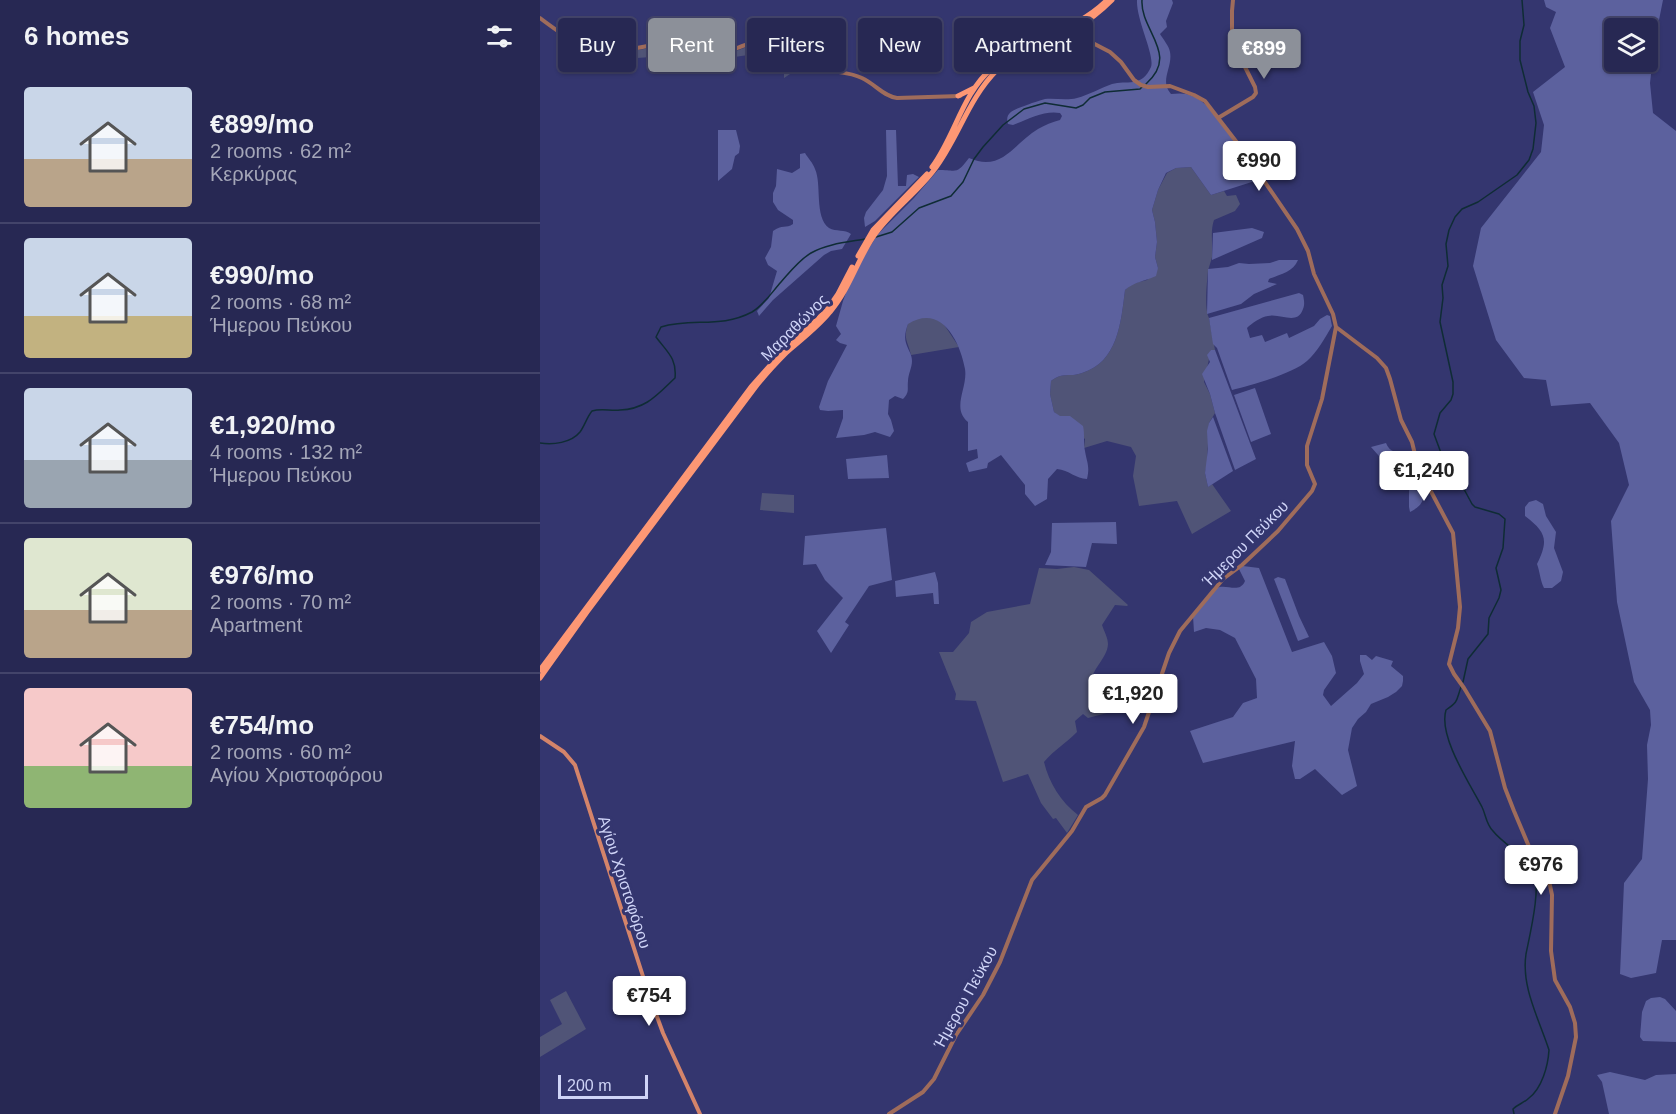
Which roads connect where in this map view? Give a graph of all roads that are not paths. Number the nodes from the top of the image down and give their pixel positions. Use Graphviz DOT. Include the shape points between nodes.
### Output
graph roads {
  1 [pos="1107,0"];
  2 [pos="1112,0"];
  3 [pos="1233,0"];
  4 [pos="540,18"];
  5 [pos="1091,18"];
  6 [pos="1093,42"];
  7 [pos="996,72"];
  8 [pos="977,85"];
  9 [pos="956,97"];
  10 [pos="970,100"];
  11 [pos="964,108"];
  12 [pos="1218,118"];
  13 [pos="875,231"];
  14 [pos="866,245"];
  15 [pos="1336,327"];
  16 [pos="540,670"];
  17 [pos="540,678"];
  18 [pos="540,735"];
  19 [pos="700,1114"];
  20 [pos="889,1114"];
  21 [pos="1555,1114"];
  1 -- 8 [label="main road, Μαραθώνος" via="1073,25 1012,53"];
  2 -- 5 [label="main road, Μαραθώνος"];
  3 -- 12 [label="street" via="1233,44 1256,93"];
  4 -- 9 [label="street" via="590,49 622,51 668,44 718,53 762,42 818,68 862,78 889,97"];
  6 -- 12 [label="street" via="1110,52 1141,85 1168,86 1194,95 1205,101"];
  7 -- 10 [label="main road, Μαραθώνος"];
  8 -- 9 [label="main road"];
  8 -- 10 [label="main road, Μαραθώνος"];
  9 -- 10 [label="street"];
  9 -- 11 [label="main road"];
  10 -- 11 [label="main road, Μαραθώνος"];
  10 -- 13 [label="main road, Μαραθώνος" via="957,134 939,164"];
  11 -- 13 [label="main road, Μαραθώνος" via="936,162"];
  12 -- 15 [label="street" via="1297,230"];
  13 -- 14 [label="main road, Μαραθώνος"];
  14 -- 16 [label="main road, Μαραθώνος" via="832,304 751,387"];
  14 -- 17 [label="main road, Μαραθώνος" via="835,306 754,389"];
  15 -- 20 [label="street, Ήμερου Πεύκου" via="1322,399 1307,446 1307,465 1314,488 1273,536 1223,579 1179,631 1142,732 1105,795 1086,807 1072,831 1032,880 1000,962 934,1079 923,1092"];
  15 -- 21 [label="street" via="1386,368 1418,467 1453,533 1460,607 1449,664 1490,731 1505,788 1528,845 1551,887 1555,980 1573,1014 1576,1030 1568,1076"];
  18 -- 19 [label="main road, Αγίου Χριστοφόρου" via="575,765 652,1004"];
}
